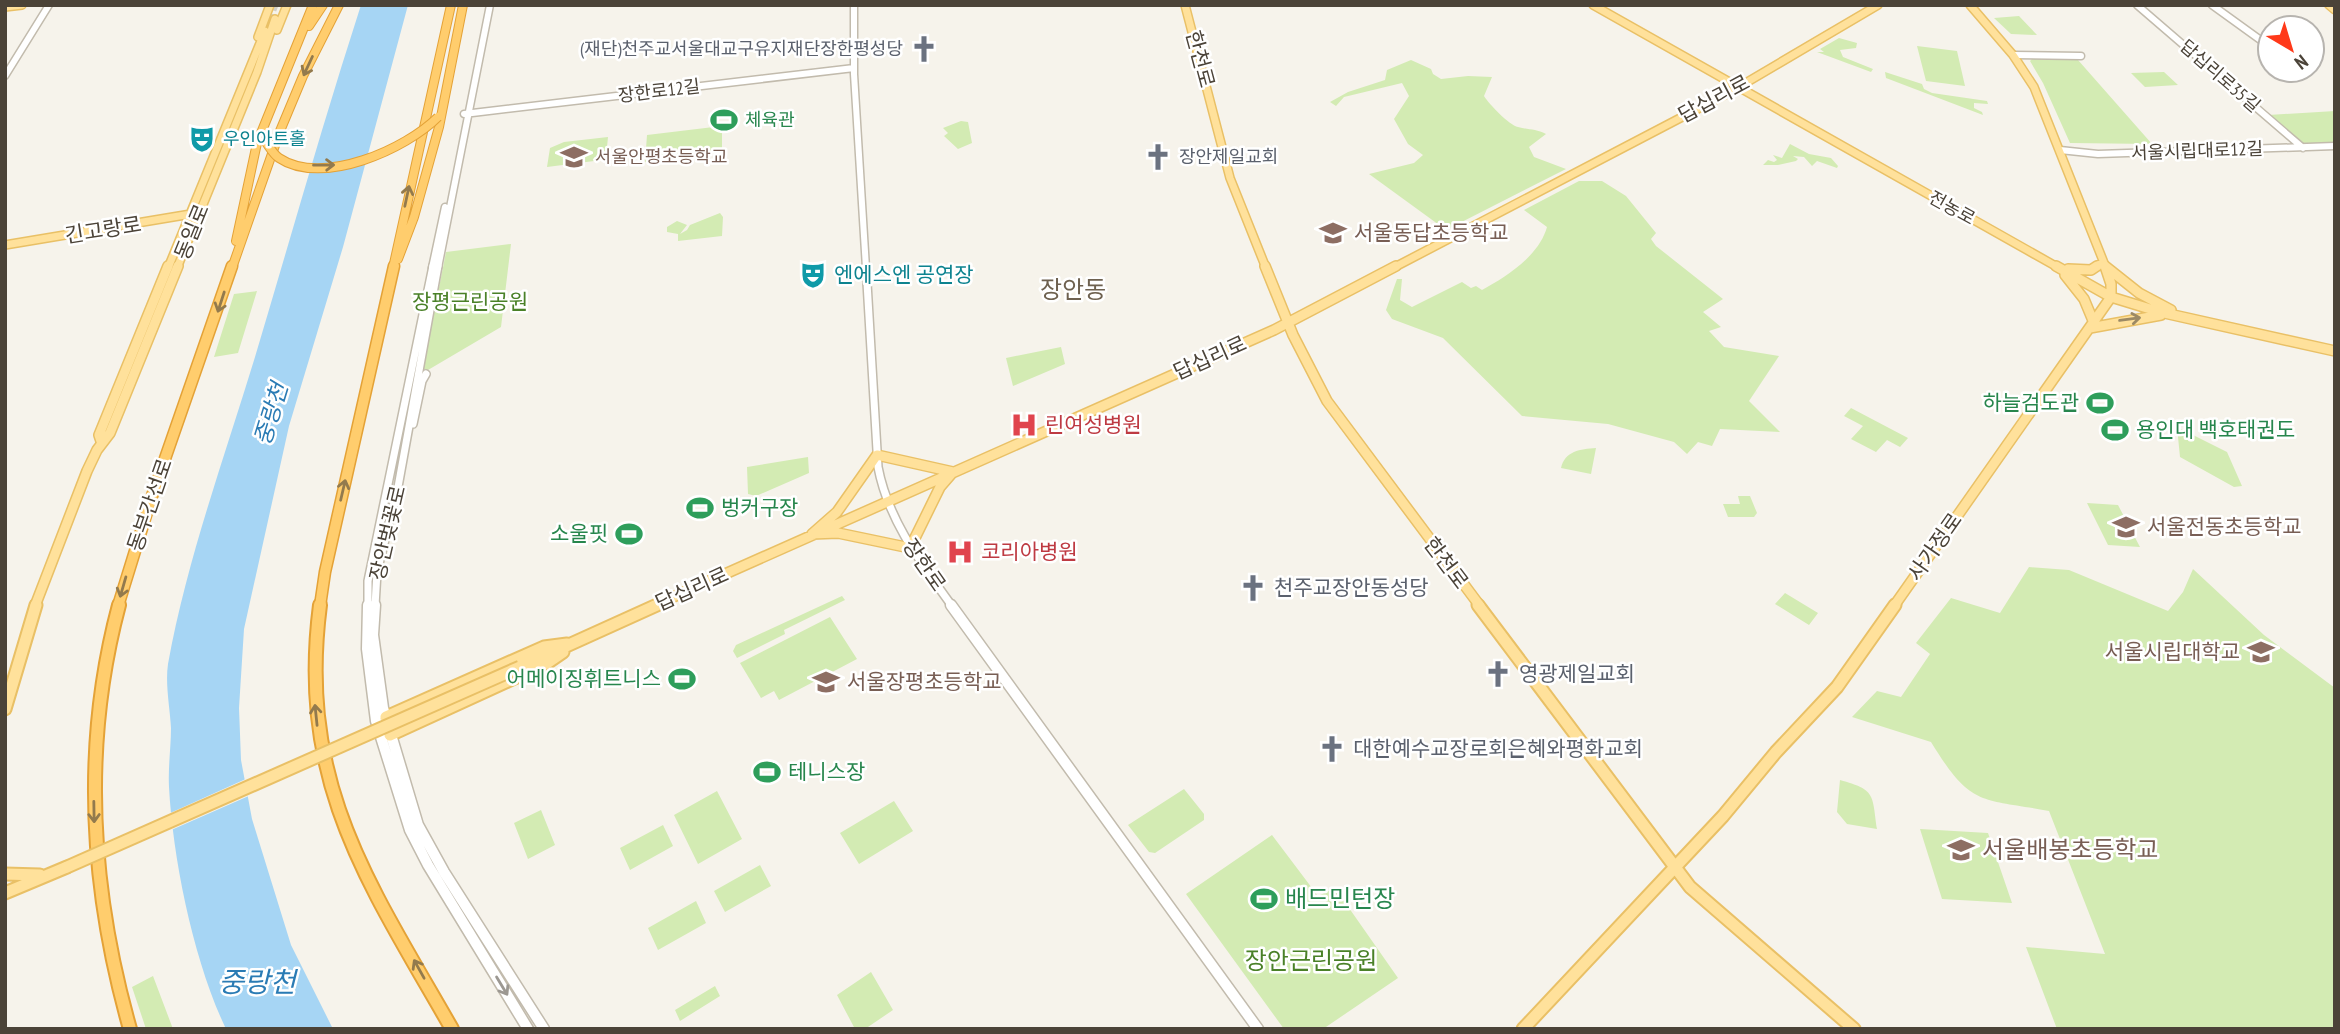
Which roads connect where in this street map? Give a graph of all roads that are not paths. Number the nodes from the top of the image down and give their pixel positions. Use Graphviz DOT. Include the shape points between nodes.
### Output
graph roads {
  1 [pos="22,5"];
  2 [pos="48,5"];
  3 [pos="270,5"];
  4 [pos="287,5"];
  5 [pos="313,5"];
  6 [pos="323,5"];
  7 [pos="339,5"];
  8 [pos="452,5"];
  9 [pos="463,5"];
  10 [pos="469,5"];
  11 [pos="488,5"];
  12 [pos="854,5"];
  13 [pos="1185,5"];
  14 [pos="1593,5"];
  15 [pos="1600,5"];
  16 [pos="1878,5"];
  17 [pos="1970,5"];
  18 [pos="2137,5"];
  19 [pos="2212,5"];
  20 [pos="2329,5"];
  21 [pos="5,7"];
  22 [pos="2335,9"];
  23 [pos="461,31"];
  24 [pos="2256,37"];
  25 [pos="269,41"];
  26 [pos="258,43"];
  27 [pos="293,52"];
  28 [pos="2013,55"];
  29 [pos="2081,56"];
  30 [pos="854,68"];
  31 [pos="5,76"];
  32 [pos="1740,86"];
  33 [pos="446,100"];
  34 [pos="466,114"];
  35 [pos="266,123"];
  36 [pos="2335,146"];
  37 [pos="2304,148"];
  38 [pos="2060,150"];
  39 [pos="201,186"];
  40 [pos="208,193"];
  41 [pos="200,213"];
  42 [pos="189,214"];
  43 [pos="5,245"];
  44 [pos="2104,263"];
  45 [pos="233,265"];
  46 [pos="394,266"];
  47 [pos="2064,269"];
  48 [pos="2111,295"];
  49 [pos="2171,312"];
  50 [pos="1288,323"];
  51 [pos="2092,326"];
  52 [pos="2335,349"];
  53 [pos="426,374"];
  54 [pos="409,432"];
  55 [pos="101,442"];
  56 [pos="877,455"];
  57 [pos="953,472"];
  58 [pos="887,500"];
  59 [pos="811,534"];
  60 [pos="910,548"];
  61 [pos="571,644"];
  62 [pos="5,709"];
  63 [pos="386,717"];
  64 [pos="390,735"];
  65 [pos="1674,868"];
  66 [pos="5,874"];
  67 [pos="51,874"];
  68 [pos="5,893"];
  69 [pos="130,1029"];
  70 [pos="452,1029"];
  71 [pos="528,1029"];
  72 [pos="544,1029"];
  73 [pos="1258,1029"];
  74 [pos="1523,1029"];
  75 [pos="1854,1029"];
  1 -- 21 [label="main road"];
  2 -- 31 [label="street"];
  3 -- 26 [label="main road"];
  4 -- 25 [label="main road"];
  5 -- 27 [label="highway"];
  6 -- 27 [label="highway"];
  7 -- 45 [label="highway, 동부간선로, one-way" via="290,107"];
  46 -- 8 [label="highway, one-way"];
  9 -- 23 [label="highway"];
  10 -- 23 [label="highway"];
  11 -- 34 [label="street, 장안벚꽃로"];
  12 -- 30 [label="street, 장한로"];
  13 -- 50 [label="main road, 한천로" via="1230,178"];
  14 -- 32 [label="main road, 전농로"];
  15 -- 32 [label="main road, 전농로"];
  16 -- 32 [label="main road, 답십리로"];
  17 -- 28 [label="main road"];
  18 -- 37 [label="street, 답십리로35길"];
  19 -- 24 [label="street"];
  20 -- 22 [label="main road"];
  23 -- 33 [label="highway"];
  25 -- 26 [label="main road, 동일로" via="272,20"];
  25 -- 40 [label="main road, 동일로"];
  26 -- 39 [label="main road, 동일로"];
  27 -- 35 [label="highway"];
  28 -- 29 [label="street"];
  28 -- 38 [label="main road" via="2034,87"];
  30 -- 34 [label="street, 장한로12길"];
  30 -- 56 [label="street, 장한로"];
  32 -- 47 [label="main road, 전농로"];
  32 -- 50 [label="main road, 답십리로"];
  35 -- 33 [label="highway, one-way, bridge" via="265,141 286,161 344,164 373,158 424,132"];
  33 -- 46 [label="highway" via="422,191"];
  34 -- 54 [label="street, 장안벚꽃로"];
  34 -- 71 [label="street, 장안벚꽃로, one-way" via="370,573 366,637 376,721 410,830"];
  35 -- 45 [label="highway" via="253,158"];
  36 -- 37 [label="street, 서울시립대로12길"];
  37 -- 38 [label="street, 서울시립대로12길" via="2098,154"];
  38 -- 44 [label="main road"];
  39 -- 40 [label="main road" via="202,195"];
  39 -- 42 [label="main road, 동일로"];
  40 -- 41 [label="main road, 동일로"];
  41 -- 42 [label="main road, 긴고랑로"];
  41 -- 55 [label="main road, 동일로" via="110,433"];
  42 -- 43 [label="main road, 긴고랑로"];
  42 -- 55 [label="main road, 동일로" via="99,435"];
  44 -- 47 [label="main road" via="2091,270"];
  44 -- 48 [label="main road"];
  44 -- 49 [label="main road" via="2139,293"];
  45 -- 69 [label="highway, 동부간선로, one-way" via="132,556 101,686 95,755 97,867 109,946"];
  70 -- 46 [label="highway, one-way" via="349,839 326,772 316,710 318,611"];
  47 -- 48 [label="main road, 전농로"];
  47 -- 51 [label="main road" via="2084,299"];
  48 -- 49 [label="main road, 전농로"];
  48 -- 51 [label="main road, 사가정로"];
  51 -- 49 [label="main road, one-way"];
  49 -- 52 [label="main road, 전농로"];
  50 -- 57 [label="main road, 답십리로"];
  50 -- 65 [label="main road, 한천로" via="1327,401"];
  51 -- 65 [label="main road, 사가정로" via="1837,687"];
  53 -- 54 [label="street"];
  54 -- 63 [label="street, 장안벚꽃로" via="374,602 373,635"];
  55 -- 62 [label="main road, 동일로" via="15,662"];
  56 -- 57 [label="main road"];
  56 -- 58 [label="street, 장한로"];
  56 -- 59 [label="main road" via="836,512"];
  57 -- 58 [label="main road, 답십리로"];
  57 -- 60 [label="main road" via="940,487"];
  58 -- 59 [label="main road, 답십리로"];
  58 -- 60 [label="street, 장한로"];
  59 -- 60 [label="main road" via="838,533"];
  59 -- 61 [label="main road, 답십리로"];
  60 -- 73 [label="street, 장한로"];
  61 -- 63 [label="main road" via="544,647"];
  61 -- 64 [label="main road" via="552,660"];
  61 -- 67 [label="main road, 답십리로, bridge"];
  63 -- 64 [label="street, 장안벚꽃로"];
  64 -- 72 [label="street, 장안벚꽃로" via="426,841"];
  65 -- 74 [label="main road, 사가정로"];
  65 -- 75 [label="main road, 한천로"];
  66 -- 67 [label="main road"];
  67 -- 68 [label="main road"];
}
